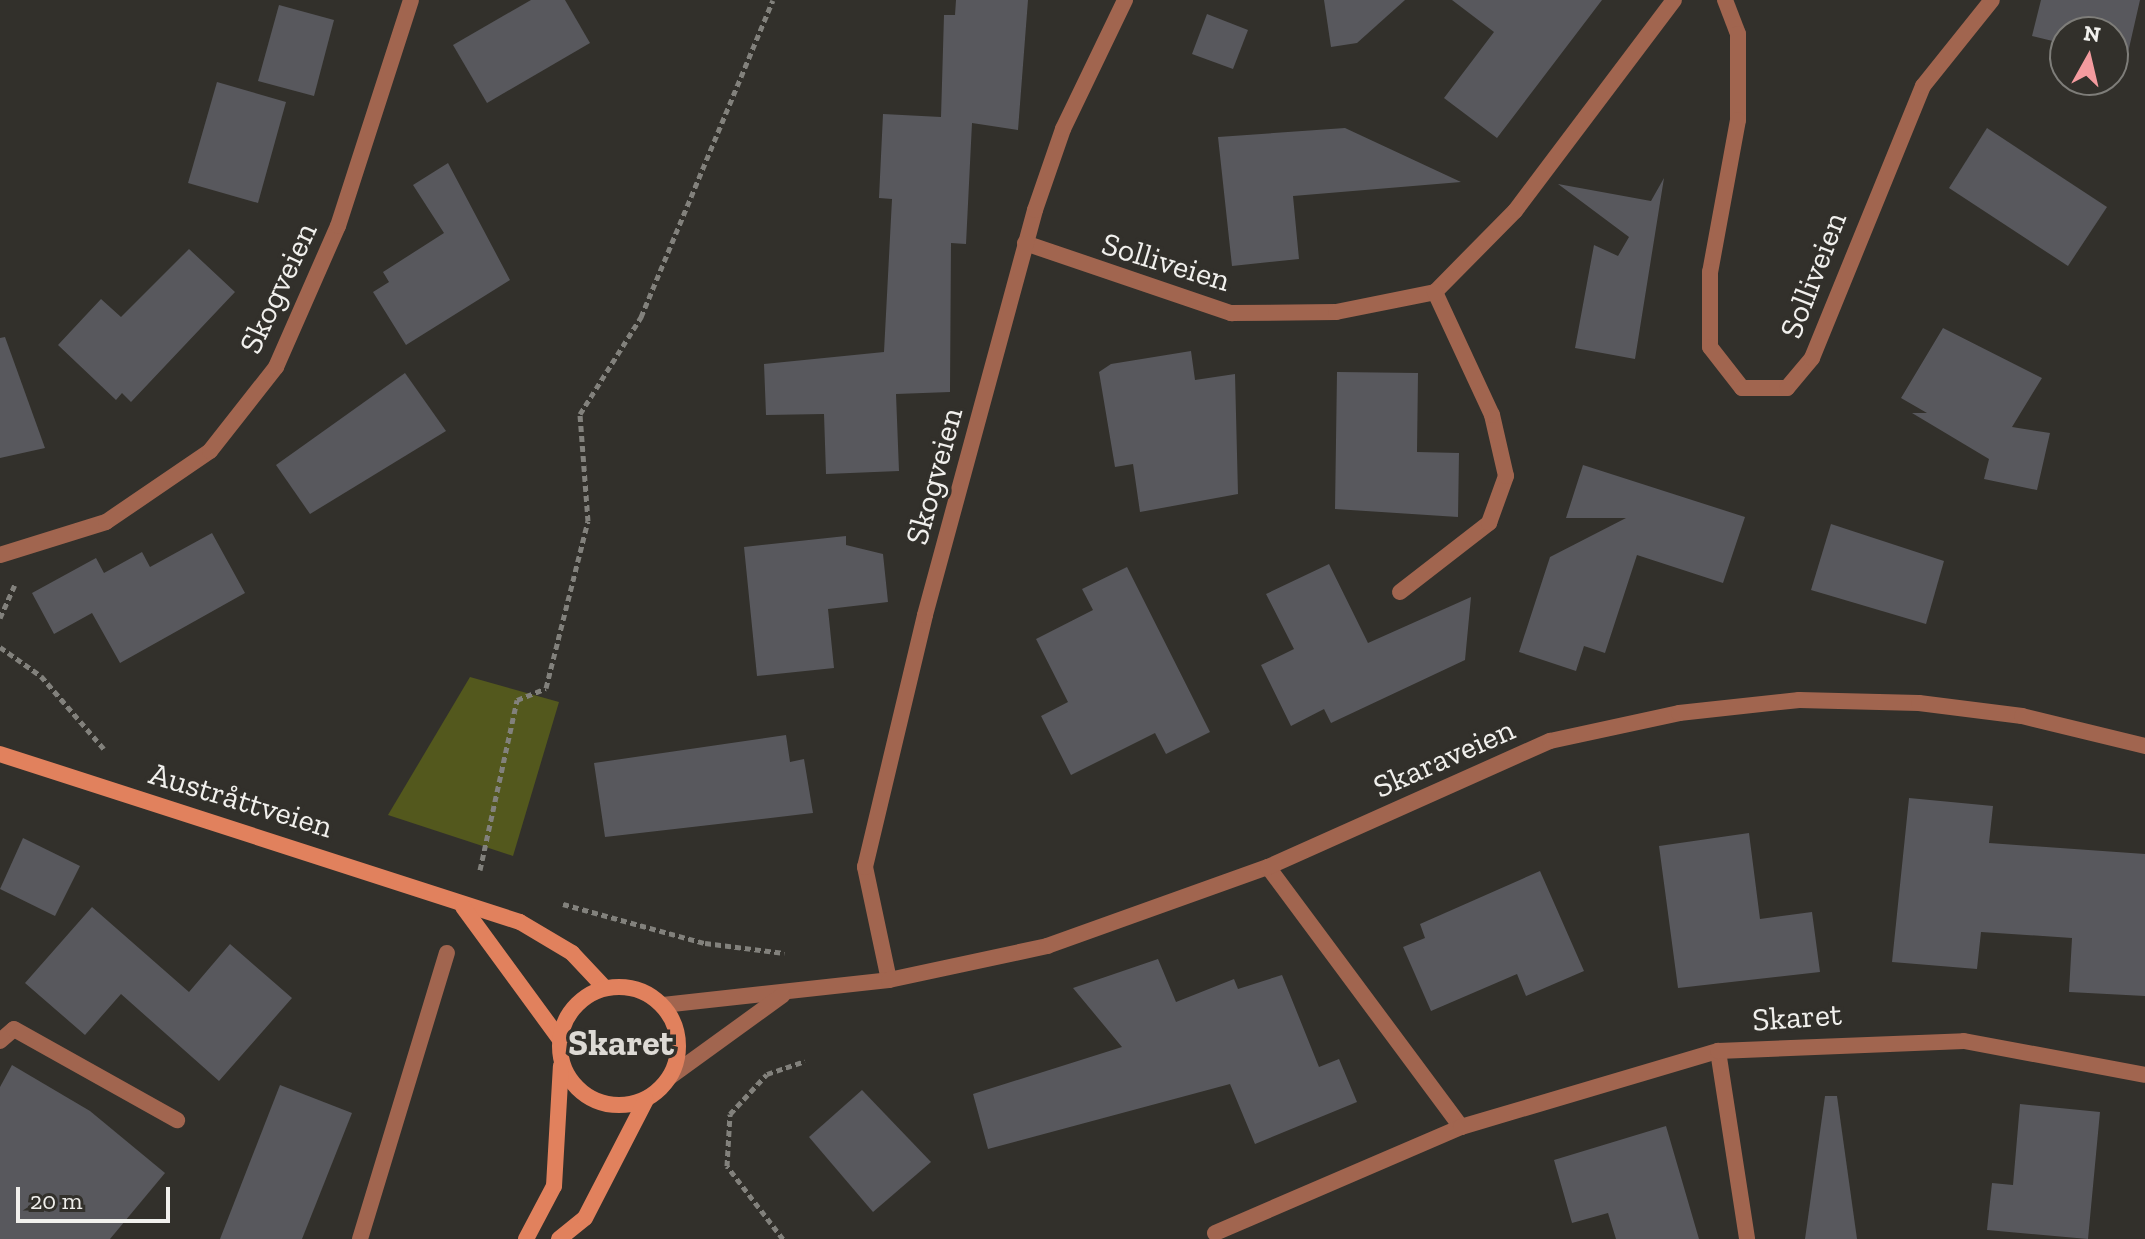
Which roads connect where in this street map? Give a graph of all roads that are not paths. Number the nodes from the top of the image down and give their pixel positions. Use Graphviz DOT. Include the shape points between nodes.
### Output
graph roads {
  1 [pos="411,0"];
  2 [pos="1125,0"];
  3 [pos="1674,0"];
  4 [pos="1725,0"];
  5 [pos="1992,0"];
  6 [pos="1025,243"];
  7 [pos="1435,292"];
  8 [pos="0,555"];
  9 [pos="1400,592"];
  10 [pos="2145,746"];
  11 [pos="0,754"];
  12 [pos="1268,867"];
  13 [pos="463,907"];
  14 [pos="447,953"];
  15 [pos="889,980"];
  16 [pos="605,988"];
  17 [pos="784,994"];
  18 [pos="663,1005"];
  19 [pos="559,1038"];
  20 [pos="0,1041"];
  21 [pos="1718,1051"];
  22 [pos="561,1065"];
  23 [pos="2145,1075"];
  24 [pos="671,1076"];
  25 [pos="646,1100"];
  26 [pos="177,1120"];
  27 [pos="1461,1127"];
  28 [pos="1215,1233"];
  29 [pos="360,1239"];
  30 [pos="526,1239"];
  31 [pos="559,1239"];
  32 [pos="1747,1239"];
  1 -- 8 [label="street, Skogveien" via="338,226 276,367 210,451 106,522"];
  2 -- 6 [label="street, Skogveien" via="1063,129"];
  3 -- 7 [label="street" via="1515,211"];
  4 -- 5 [label="street, Solliveien" via="1738,34 1738,120 1710,272 1710,347 1742,388 1787,388 1812,358 1923,86"];
  6 -- 7 [label="street, Solliveien" via="1231,313 1336,312"];
  6 -- 15 [label="street, Skogveien" via="865,867"];
  7 -- 9 [label="street" via="1492,415 1506,476 1489,523"];
  10 -- 12 [label="street, Skaraveien" via="2022,716 1919,703 1799,700 1679,713 1550,741"];
  11 -- 13 [label="street, Austråttveien" via="403,880"];
  12 -- 15 [label="street, Skaraveien" via="1047,946"];
  12 -- 27 [label="street"];
  13 -- 16 [label="street, Austråttveien" via="520,922 572,953"];
  13 -- 19 [label="street, Austråttveien"];
  14 -- 29 [label="street"];
  15 -- 17 [label="street, Skaraveien"];
  16 -- 18 [label="street" via="633,988"];
  16 -- 19 [label="street" via="584,998"];
  17 -- 18 [label="street, Skaraveien"];
  17 -- 24 [label="street, Skaraveien"];
  18 -- 24 [label="street" via="678,1032"];
  19 -- 22 [label="street"];
  20 -- 26 [label="street" via="14,1029"];
  21 -- 23 [label="street, Skaret" via="1964,1041"];
  21 -- 27 [label="street, Skaret"];
  21 -- 32 [label="street"];
  22 -- 25 [label="street" via="589,1099 627,1106"];
  22 -- 30 [label="street" via="554,1186"];
  24 -- 25 [label="street"];
  25 -- 31 [label="street" via="585,1218"];
  27 -- 28 [label="street, Skaret"];
}
